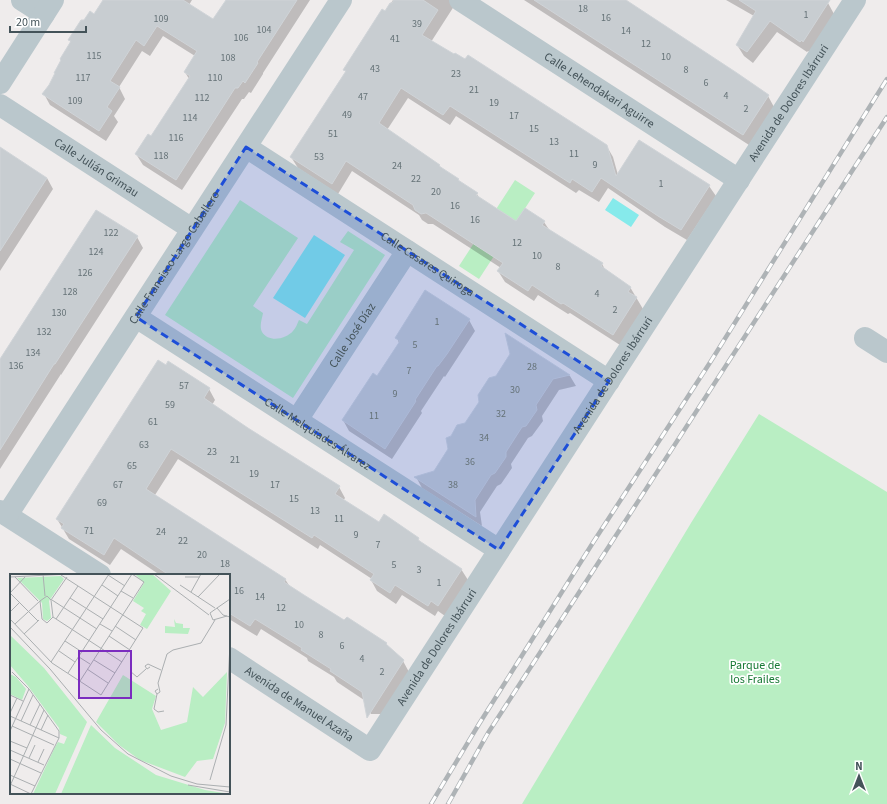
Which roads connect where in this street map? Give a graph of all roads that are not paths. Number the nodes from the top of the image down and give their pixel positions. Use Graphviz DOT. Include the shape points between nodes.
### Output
graph roads {
  1 [pos="22,0"];
  2 [pos="341,0"];
  3 [pos="460,0"];
  4 [pos="855,0"];
  5 [pos="49,7"];
  6 [pos="0,83"];
  7 [pos="0,106"];
  8 [pos="246,147"];
  9 [pos="739,180"];
  10 [pos="192,229"];
  11 [pos="407,251"];
  12 [pos="136,317"];
  13 [pos="865,338"];
  14 [pos="887,352"];
  15 [pos="609,381"];
  16 [pos="297,420"];
  17 [pos="4,513"];
  18 [pos="499,550"];
  19 [pos="98,574"];
  20 [pos="230,659"];
  21 [pos="370,750"];
  1 -- 5 [label="street"];
  2 -- 8 [label="street, Calle Francisco Largo Caballero"];
  3 -- 9 [label="street, Calle Lehendakari Aguirre"];
  4 -- 9 [label="street, Avenida de Dolores Ibárruri"];
  5 -- 6 [label="street"];
  7 -- 10 [label="street, Calle Julián Grimau"];
  8 -- 10 [label="street, Calle Francisco Largo Caballero"];
  8 -- 11 [label="street, Calle Casares Quiroga"];
  9 -- 15 [label="street, Avenida de Dolores Ibárruri"];
  10 -- 12 [label="street, Calle Francisco Largo Caballero"];
  11 -- 15 [label="street, Calle Casares Quiroga"];
  11 -- 16 [label="street, Calle José Díaz"];
  12 -- 16 [label="street, Calle Melquiades Álvarez"];
  12 -- 17 [label="street, Calle Francisco Largo Caballero"];
  13 -- 14 [label="street"];
  15 -- 18 [label="street, Avenida de Dolores Ibárruri"];
  16 -- 18 [label="street, Calle Melquiades Álvarez"];
  17 -- 19 [label="street"];
  18 -- 21 [label="street, Avenida de Dolores Ibárruri"];
  20 -- 21 [label="street, Avenida de Manuel Azaña"];
}
